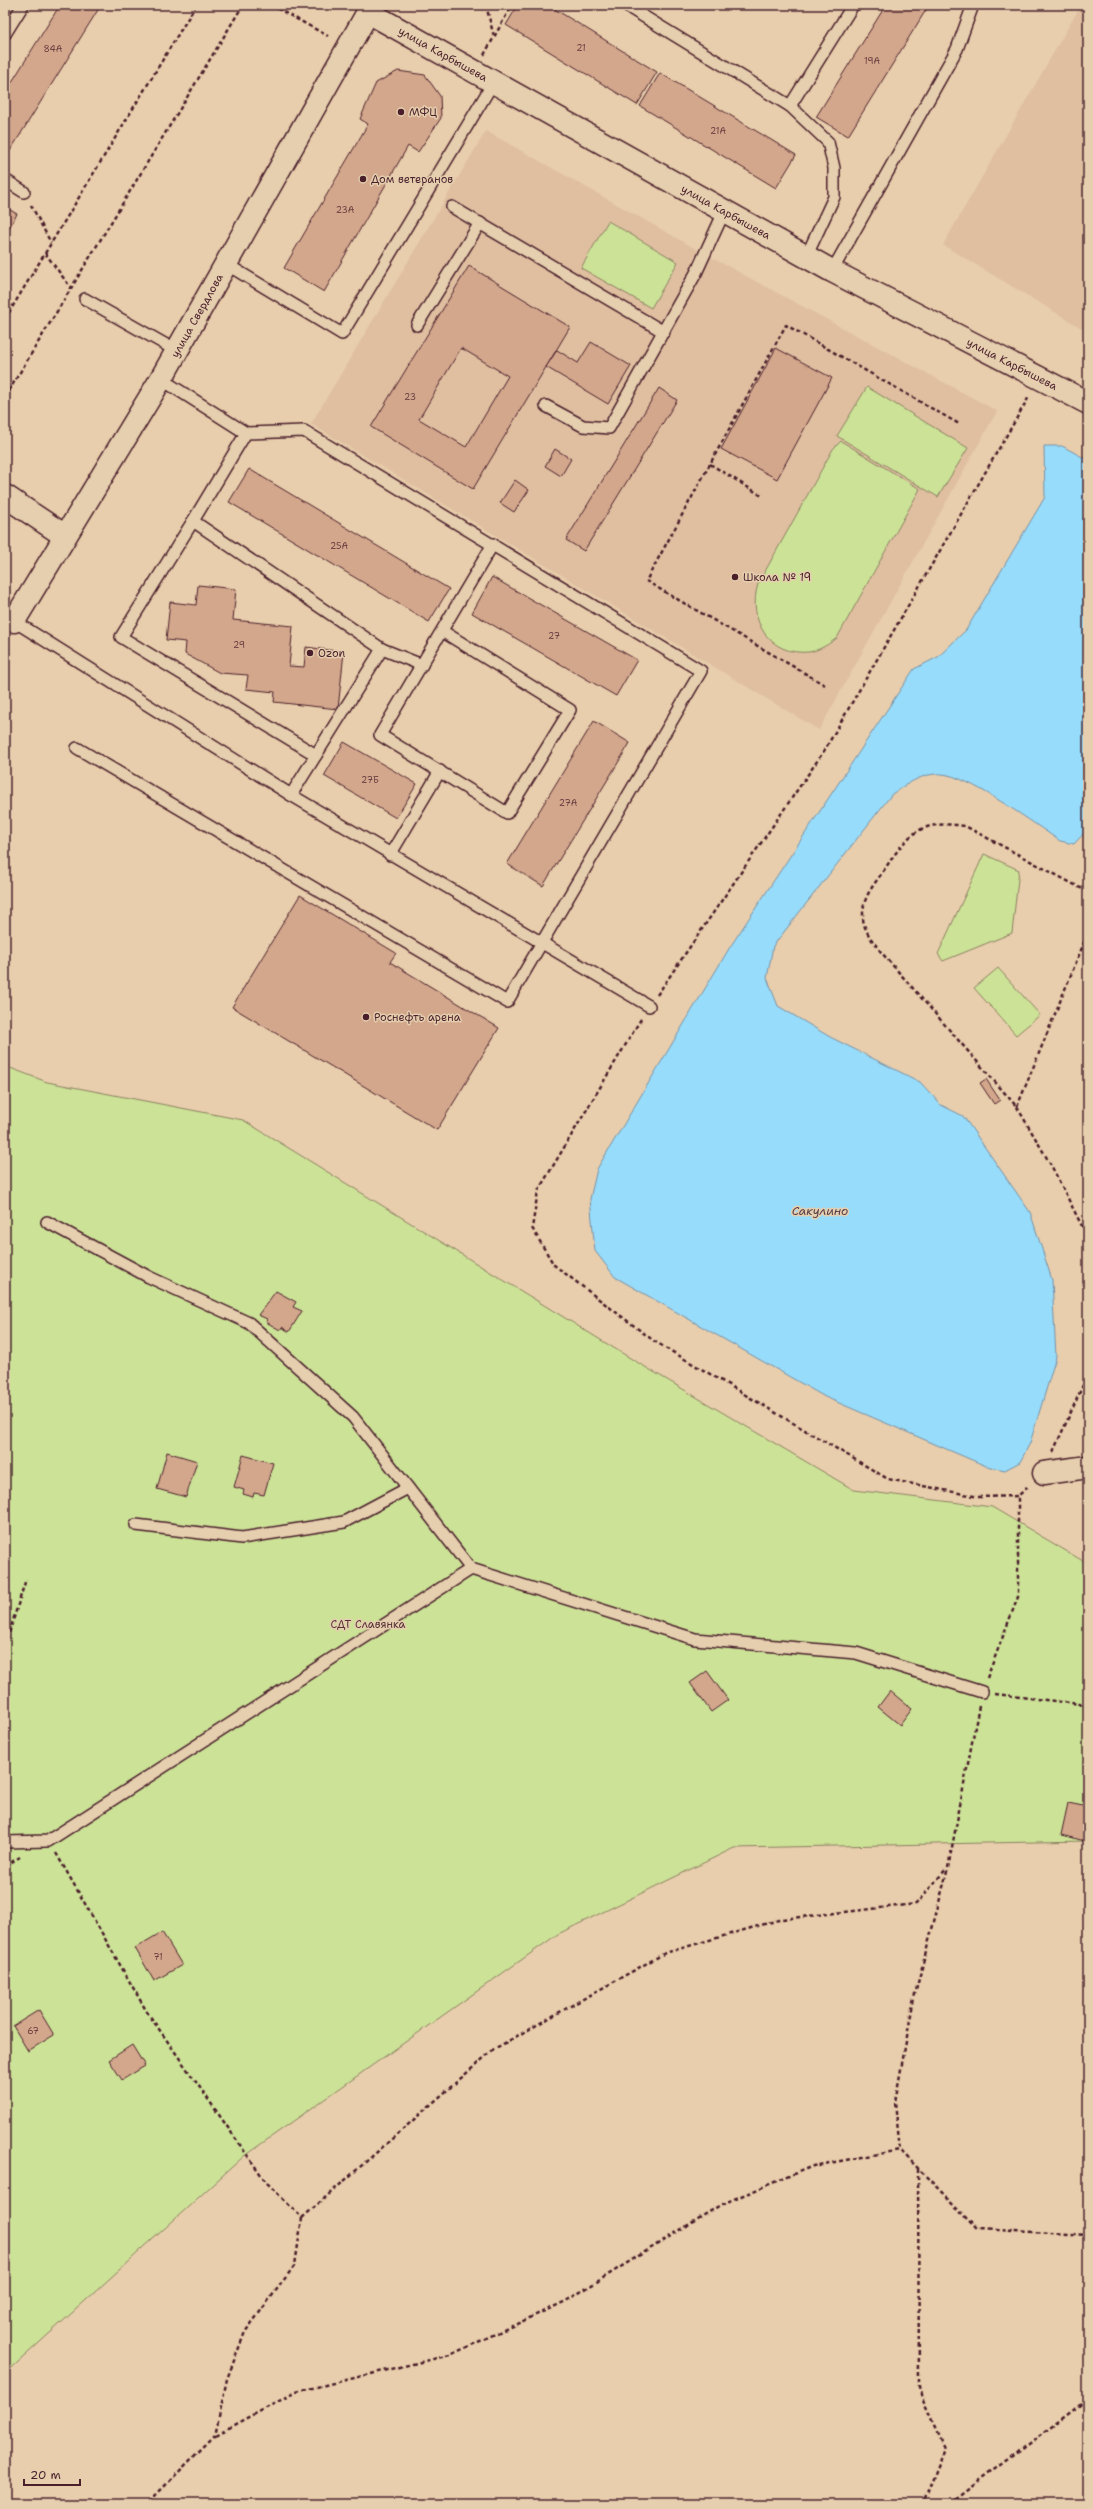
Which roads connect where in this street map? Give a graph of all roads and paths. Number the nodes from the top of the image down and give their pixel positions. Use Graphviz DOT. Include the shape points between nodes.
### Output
graph roads {
  1 [pos="23,5"];
  2 [pos="196,5"];
  3 [pos="243,5"];
  4 [pos="271,5"];
  5 [pos="486,5"];
  6 [pos="512,5"];
  7 [pos="624,5"];
  8 [pos="852,5"];
  9 [pos="973,5"];
  10 [pos="365,7"];
  11 [pos="5,34"];
  12 [pos="328,36"];
  13 [pos="494,37"];
  14 [pos="484,77"];
  15 [pos="790,106"];
  16 [pos="5,180"];
  17 [pos="24,192"];
  18 [pos="452,207"];
  19 [pos="724,212"];
  20 [pos="480,223"];
  21 [pos="51,243"];
  22 [pos="45,253"];
  23 [pos="806,256"];
  24 [pos="226,264"];
  25 [pos="832,271"];
  26 [pos="70,288"];
  27 [pos="85,298"];
  28 [pos="5,319"];
  29 [pos="417,325"];
  30 [pos="664,332"];
  31 [pos="177,351"];
  32 [pos="161,379"];
  33 [pos="5,397"];
  34 [pos="1036,398"];
  35 [pos="1088,403"];
  36 [pos="546,406"];
  37 [pos="959,424"];
  38 [pos="246,433"];
  39 [pos="710,464"];
  40 [pos="5,496"];
  41 [pos="762,496"];
  42 [pos="193,521"];
  43 [pos="65,536"];
  44 [pos="493,544"];
  45 [pos="14,621"];
  46 [pos="442,631"];
  47 [pos="382,649"];
  48 [pos="422,665"];
  49 [pos="825,685"];
  50 [pos="77,748"];
  51 [pos="316,755"];
  52 [pos="440,771"];
  53 [pos="291,795"];
  54 [pos="390,855"];
  55 [pos="1088,892"];
  56 [pos="1088,933"];
  57 [pos="542,945"];
  58 [pos="649,1006"];
  59 [pos="1017,1107"];
  60 [pos="47,1222"];
  61 [pos="1088,1238"];
  62 [pos="1088,1374"];
  63 [pos="1088,1467"];
  64 [pos="1044,1473"];
  65 [pos="408,1488"];
  66 [pos="136,1525"];
  67 [pos="471,1569"];
  68 [pos="26,1579"];
  69 [pos="5,1646"];
  70 [pos="982,1692"];
  71 [pos="1088,1705"];
  72 [pos="48,1841"];
  73 [pos="5,1842"];
  74 [pos="5,1866"];
  75 [pos="900,2150"];
  76 [pos="918,2168"];
  77 [pos="302,2218"];
  78 [pos="1088,2235"];
  79 [pos="1088,2399"];
  80 [pos="215,2435"];
  81 [pos="147,2504"];
  82 [pos="923,2504"];
  83 [pos="950,2504"];
  1 -- 11 [label="lane"];
  2 -- 21 [label="path"];
  3 -- 26 [label="path"];
  4 -- 12 [label="path"];
  5 -- 13 [label="path"];
  6 -- 13 [label="path"];
  7 -- 15 [label="lane"];
  8 -- 15 [label="lane"];
  9 -- 25 [label="lane" via="957,49"];
  10 -- 14 [label="street, улица Карбышева"];
  10 -- 24 [label="street, улица Свердлова"];
  13 -- 14 [label="path"];
  14 -- 19 [label="street, улица Карбышева"];
  14 -- 24 [label="lane" via="342,334"];
  15 -- 23 [label="lane" via="828,142 834,168 834,197"];
  16 -- 17 [label="lane"];
  17 -- 21 [label="path"];
  18 -- 20 [label="lane"];
  19 -- 23 [label="street, улица Карбышева"];
  19 -- 30 [label="lane" via="696,273"];
  20 -- 29 [label="lane"];
  20 -- 30 [label="lane"];
  21 -- 22 [label="path"];
  22 -- 26 [label="path"];
  22 -- 28 [label="path"];
  23 -- 25 [label="street, улица Карбышева"];
  24 -- 31 [label="street, улица Свердлова"];
  25 -- 35 [label="street, улица Карбышева"];
  26 -- 33 [label="path"];
  27 -- 31 [label="lane"];
  30 -- 36 [label="lane" via="609,428 583,426"];
  31 -- 32 [label="street, улица Свердлова"];
  32 -- 38 [label="lane"];
  32 -- 43 [label="street, улица Свердлова"];
  34 -- 58 [label="path" via="1030,394 824,751"];
  37 -- 39 [label="path" via="786,325"];
  38 -- 42 [label="lane"];
  38 -- 44 [label="lane" via="304,431"];
  39 -- 41 [label="path"];
  39 -- 49 [label="path" via="646,581"];
  40 -- 43 [label="street"];
  42 -- 47 [label="lane"];
  42 -- 51 [label="lane" via="121,637"];
  43 -- 45 [label="street, улица Свердлова"];
  44 -- 46 [label="lane"];
  44 -- 57 [label="lane" via="700,671"];
  45 -- 53 [label="lane"];
  46 -- 48 [label="lane"];
  46 -- 52 [label="lane" via="570,710 506,813"];
  47 -- 48 [label="lane"];
  47 -- 51 [label="lane"];
  48 -- 52 [label="lane" via="380,734"];
  50 -- 57 [label="lane" via="507,1002"];
  51 -- 53 [label="lane"];
  52 -- 54 [label="lane"];
  53 -- 54 [label="lane"];
  54 -- 57 [label="lane"];
  55 -- 59 [label="path" via="965,826 947,823 929,826 905,839 866,896 863,914 866,932 880,952"];
  56 -- 59 [label="path"];
  57 -- 58 [label="lane"];
  58 -- 64 [label="path" via="538,1191 532,1228 554,1265 654,1341 888,1479 979,1497 1018,1496"];
  59 -- 61 [label="path" via="1051,1165"];
  60 -- 65 [label="lane" via="149,1277 249,1323 353,1417"];
  62 -- 64 [label="path"];
  63 -- 64 [label="street"];
  65 -- 66 [label="lane" via="344,1522 242,1538"];
  65 -- 67 [label="lane"];
  67 -- 70 [label="lane" via="695,1639 856,1653"];
  67 -- 72 [label="lane"];
  68 -- 69 [label="path"];
  70 -- 71 [label="path"];
  72 -- 73 [label="lane"];
  72 -- 74 [label="path"];
  72 -- 77 [label="path" via="147,2012 266,2182"];
  75 -- 76 [label="path"];
  75 -- 77 [label="path" via="895,2102 914,1998 948,1868 916,1904 782,1919 665,1953 494,2049"];
  75 -- 80 [label="path" via="813,2166 722,2204 566,2301 450,2355 296,2392"];
  76 -- 78 [label="path" via="978,2229"];
  76 -- 82 [label="path" via="919,2388 945,2448"];
  77 -- 80 [label="path" via="295,2265 244,2332 227,2379"];
  79 -- 83 [label="path"];
  80 -- 81 [label="path"];
}
